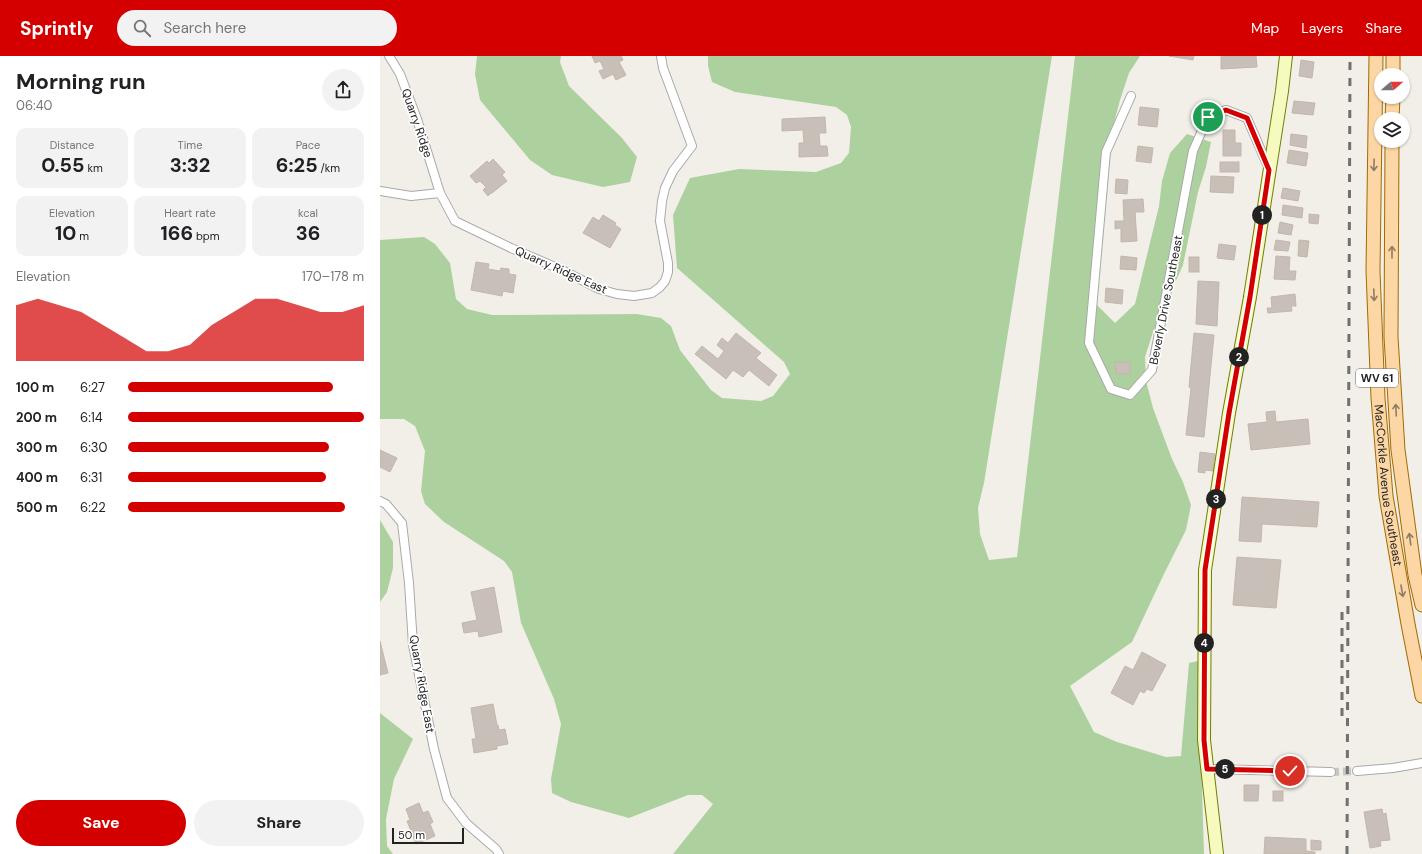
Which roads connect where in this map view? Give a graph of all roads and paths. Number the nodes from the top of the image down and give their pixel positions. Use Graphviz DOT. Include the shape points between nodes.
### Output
graph roads {
  1 [pos="389,56"];
  2 [pos="661,56"];
  3 [pos="1286,56"];
  4 [pos="1376,56"];
  5 [pos="1393,56"];
  6 [pos="1393,68"];
  7 [pos="1131,96"];
  8 [pos="1392,148"];
  9 [pos="1269,170"];
  10 [pos="380,191"];
  11 [pos="440,193"];
  12 [pos="380,501"];
  13 [pos="1422,605"];
  14 [pos="1422,696"];
  15 [pos="1422,763"];
  16 [pos="1207,769"];
  17 [pos="1357,771"];
  18 [pos="1331,772"];
  19 [pos="499,854"];
  20 [pos="1217,854"];
  1 -- 11 [label="street, Quarry Ridge" via="400,74 417,119"];
  2 -- 11 [label="street, Quarry Ridge East" via="663,68 692,146 673,171 665,188 660,221 668,272 665,281 652,293 634,296 599,289 511,248 455,221"];
  3 -- 9 [label="street"];
  4 -- 14 [label="main road, MacCorkle Avenue Southeast / WV 61, one-way" via="1373,271 1378,398 1386,496"];
  5 -- 6 [label="main road"];
  7 -- 9 [label="street, Beverly Drive Southeast" via="1106,152 1089,343 1111,390 1130,395 1152,370 1193,151 1208,117 1226,110 1247,118"];
  13 -- 8 [label="main road, MacCorkle Avenue Southeast / WV 61, one-way" via="1415,575 1398,442 1391,337"];
  9 -- 16 [label="street" via="1205,570 1204,740"];
  10 -- 11 [label="street" via="411,196"];
  12 -- 19 [label="street, Quarry Ridge East" via="386,504 402,523 414,645 434,749 447,798 466,823"];
  15 -- 17 [label="street"];
  16 -- 18 [label="street"];
  16 -- 20 [label="street"];
}
